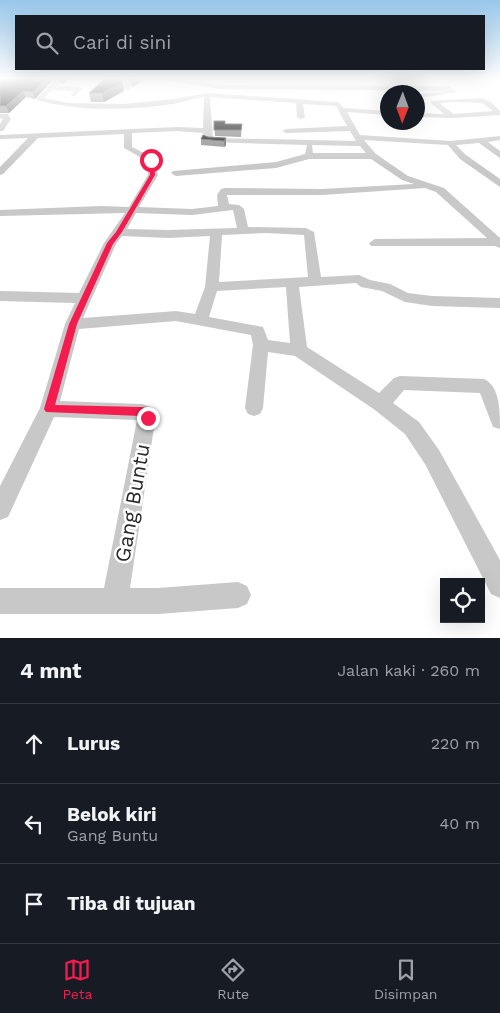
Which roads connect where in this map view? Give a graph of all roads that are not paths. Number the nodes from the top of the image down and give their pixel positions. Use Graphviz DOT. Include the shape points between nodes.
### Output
graph roads {
  1 [pos="87,108"];
  2 [pos="119,108"];
  3 [pos="207,108"];
  4 [pos="300,108"];
  5 [pos="441,108"];
  6 [pos="343,110"];
  7 [pos="380,112"];
  8 [pos="499,113"];
  9 [pos="425,115"];
  10 [pos="0,116"];
  11 [pos="452,116"];
  12 [pos="301,118"];
  13 [pos="354,128"];
  14 [pos="0,129"];
  15 [pos="128,131"];
  16 [pos="207,131"];
  17 [pos="286,131"];
  18 [pos="34,136"];
  19 [pos="0,137"];
  20 [pos="500,138"];
  21 [pos="481,140"];
  22 [pos="360,141"];
  23 [pos="309,143"];
  24 [pos="450,143"];
  25 [pos="279,153"];
  26 [pos="309,156"];
  27 [pos="373,156"];
  28 [pos="500,156"];
  29 [pos="0,172"];
  30 [pos="176,173"];
  31 [pos="500,184"];
  32 [pos="428,186"];
  33 [pos="224,208"];
  34 [pos="131,209"];
  35 [pos="0,213"];
  36 [pos="243,231"];
  37 [pos="119,232"];
  38 [pos="216,232"];
  39 [pos="375,242"];
  40 [pos="499,243"];
  41 [pos="315,282"];
  42 [pos="292,283"];
  43 [pos="212,287"];
  44 [pos="0,296"];
  45 [pos="84,298"];
  46 [pos="500,303"];
  47 [pos="200,320"];
  48 [pos="73,324"];
  49 [pos="261,345"];
  50 [pos="299,350"];
  51 [pos="380,404"];
  52 [pos="254,408"];
  53 [pos="49,409"];
  54 [pos="500,421"];
  55 [pos="0,508"];
  56 [pos="500,585"];
  57 [pos="238,595"];
  58 [pos="0,600"];
  59 [pos="115,600"];
  1 -- 2 [label="street"];
  3 -- 16 [label="street"];
  4 -- 12 [label="street"];
  5 -- 11 [label="street"];
  6 -- 7 [label="street"];
  6 -- 13 [label="street"];
  8 -- 11 [label="street"];
  9 -- 11 [label="street"];
  10 -- 14 [label="street" via="7,120"];
  13 -- 17 [label="street"];
  13 -- 22 [label="street"];
  15 -- 16 [label="street"];
  15 -- 18 [label="street" via="94,130"];
  15 -- 34 [label="street" via="128,148 149,158 153,167 153,175"];
  16 -- 25 [label="street" via="208,139"];
  18 -- 19 [label="street"];
  18 -- 29 [label="street"];
  20 -- 21 [label="street"];
  21 -- 24 [label="street"];
  21 -- 28 [label="street"];
  22 -- 23 [label="street"];
  22 -- 24 [label="street"];
  22 -- 27 [label="street"];
  23 -- 25 [label="street"];
  23 -- 26 [label="street"];
  24 -- 31 [label="street" via="462,157"];
  25 -- 26 [label="street"];
  25 -- 30 [label="street"];
  26 -- 27 [label="street"];
  27 -- 32 [label="street" via="405,178"];
  32 -- 33 [label="street" via="270,197 225,191 222,195"];
  32 -- 40 [label="street" via="440,190"];
  33 -- 34 [label="street" via="192,212"];
  33 -- 36 [label="street" via="239,208"];
  34 -- 35 [label="street"];
  34 -- 37 [label="street"];
  36 -- 38 [label="street"];
  36 -- 41 [label="street" via="310,234"];
  37 -- 38 [label="street"];
  37 -- 45 [label="street" via="110,243"];
  38 -- 43 [label="street"];
  39 -- 40 [label="street"];
  41 -- 42 [label="street"];
  41 -- 46 [label="street" via="359,279 405,297"];
  42 -- 43 [label="street"];
  42 -- 50 [label="street"];
  43 -- 47 [label="street"];
  44 -- 45 [label="street"];
  45 -- 48 [label="street"];
  47 -- 48 [label="street" via="176,316"];
  47 -- 49 [label="street" via="258,331"];
  48 -- 53 [label="street"];
  49 -- 50 [label="street"];
  49 -- 52 [label="street"];
  50 -- 51 [label="street"];
  51 -- 54 [label="street" via="401,382 484,386 490,392"];
  51 -- 56 [label="street" via="404,420 420,437"];
  53 -- 55 [label="street"];
  53 -- 59 [label="street, Gang Buntu" via="147,414"];
  57 -- 59 [label="street" via="158,601"];
  58 -- 59 [label="street"];
}
